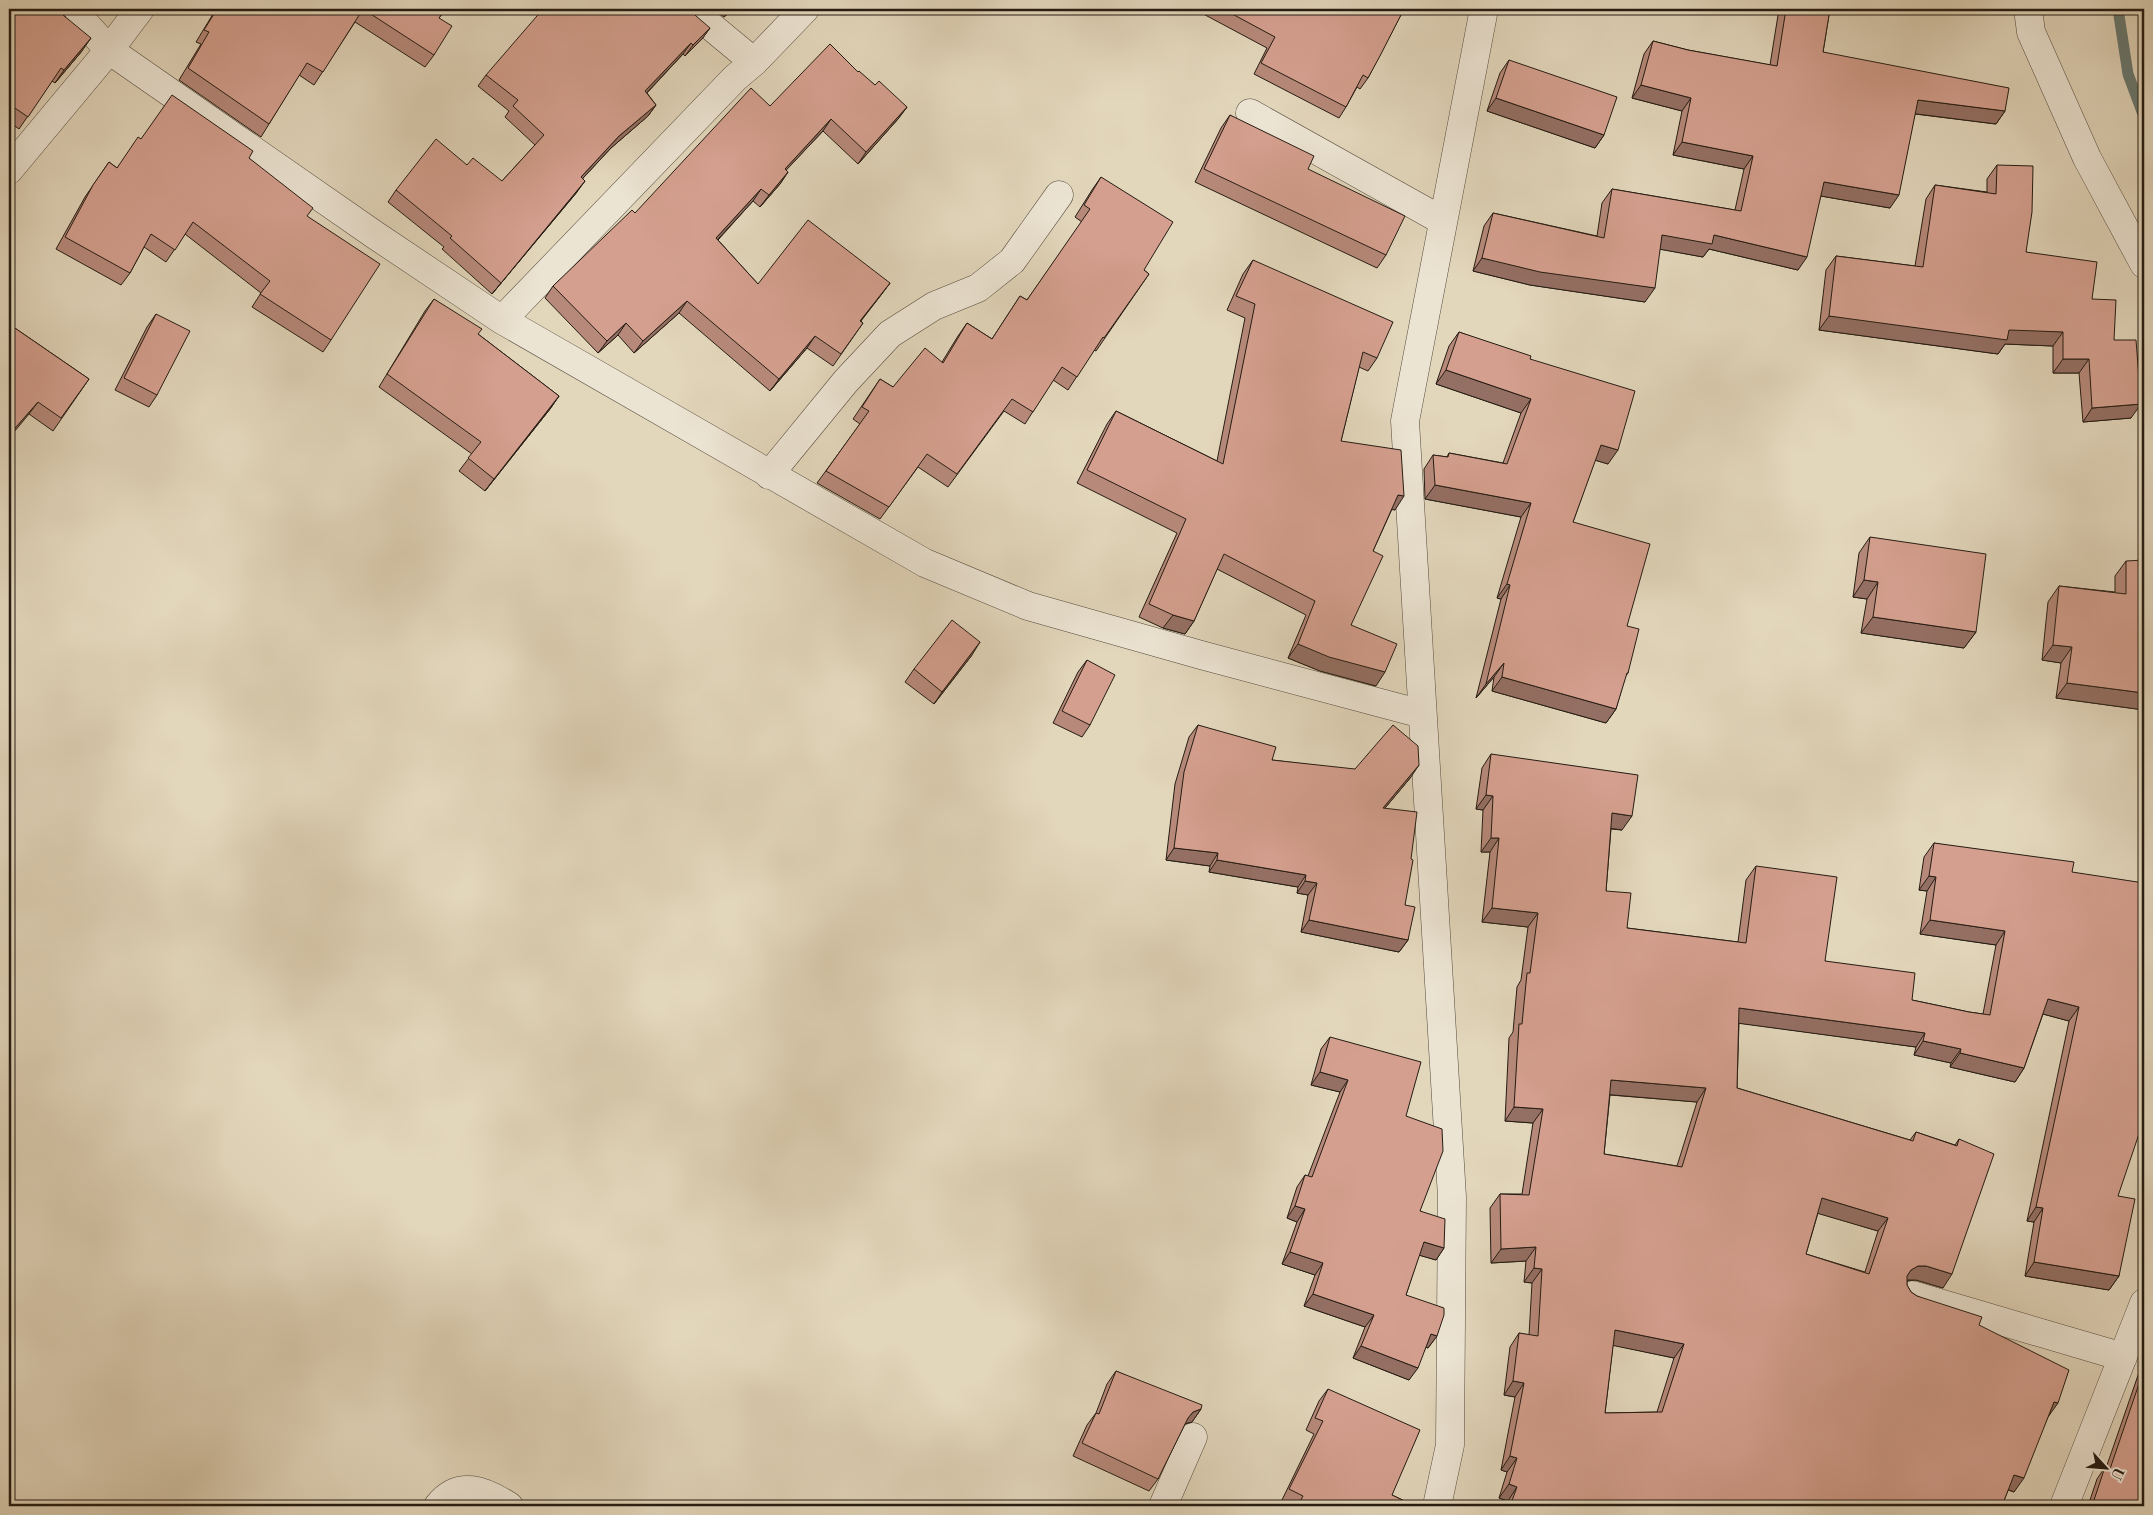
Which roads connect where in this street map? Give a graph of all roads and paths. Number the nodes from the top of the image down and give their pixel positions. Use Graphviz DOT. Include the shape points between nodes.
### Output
graph roads {
  1 [pos="72,9"];
  2 [pos="140,9"];
  3 [pos="690,9"];
  4 [pos="805,9"];
  5 [pos="1484,9"];
  6 [pos="2028,9"];
  7 [pos="109,50"];
  8 [pos="754,62"];
  9 [pos="1250,113"];
  10 [pos="9,170"];
  11 [pos="1059,195"];
  12 [pos="1443,222"];
  13 [pos="2144,264"];
  14 [pos="502,320"];
  15 [pos="769,475"];
  16 [pos="1422,714"];
  17 [pos="1912,1295"];
  18 [pos="2144,1303"];
  19 [pos="2123,1357"];
  20 [pos="1193,1437"];
  21 [pos="438,1506"];
  22 [pos="509,1506"];
  23 [pos="1163,1506"];
  24 [pos="1437,1506"];
  25 [pos="2064,1506"];
  1 -- 7 [label="street"];
  2 -- 7 [label="street"];
  3 -- 8 [label="street"];
  4 -- 8 [label="street"];
  5 -- 12 [label="street"];
  6 -- 13 [label="street" via="2031,32 2087,158"];
  7 -- 10 [label="street"];
  7 -- 14 [label="street"];
  8 -- 14 [label="street"];
  9 -- 12 [label="street"];
  11 -- 15 [label="street" via="1012,261 978,288 934,306 890,334 846,381"];
  12 -- 16 [label="street" via="1405,421"];
  14 -- 15 [label="street"];
  15 -- 16 [label="street" via="925,563 1028,606"];
  16 -- 24 [label="street" via="1452,1197 1450,1445"];
  17 -- 19 [label="street"];
  18 -- 19 [label="street"];
  19 -- 25 [label="street"];
  20 -- 23 [label="street"];
  21 -- 22 [label="street" via="459,1489 484,1492"];
}
